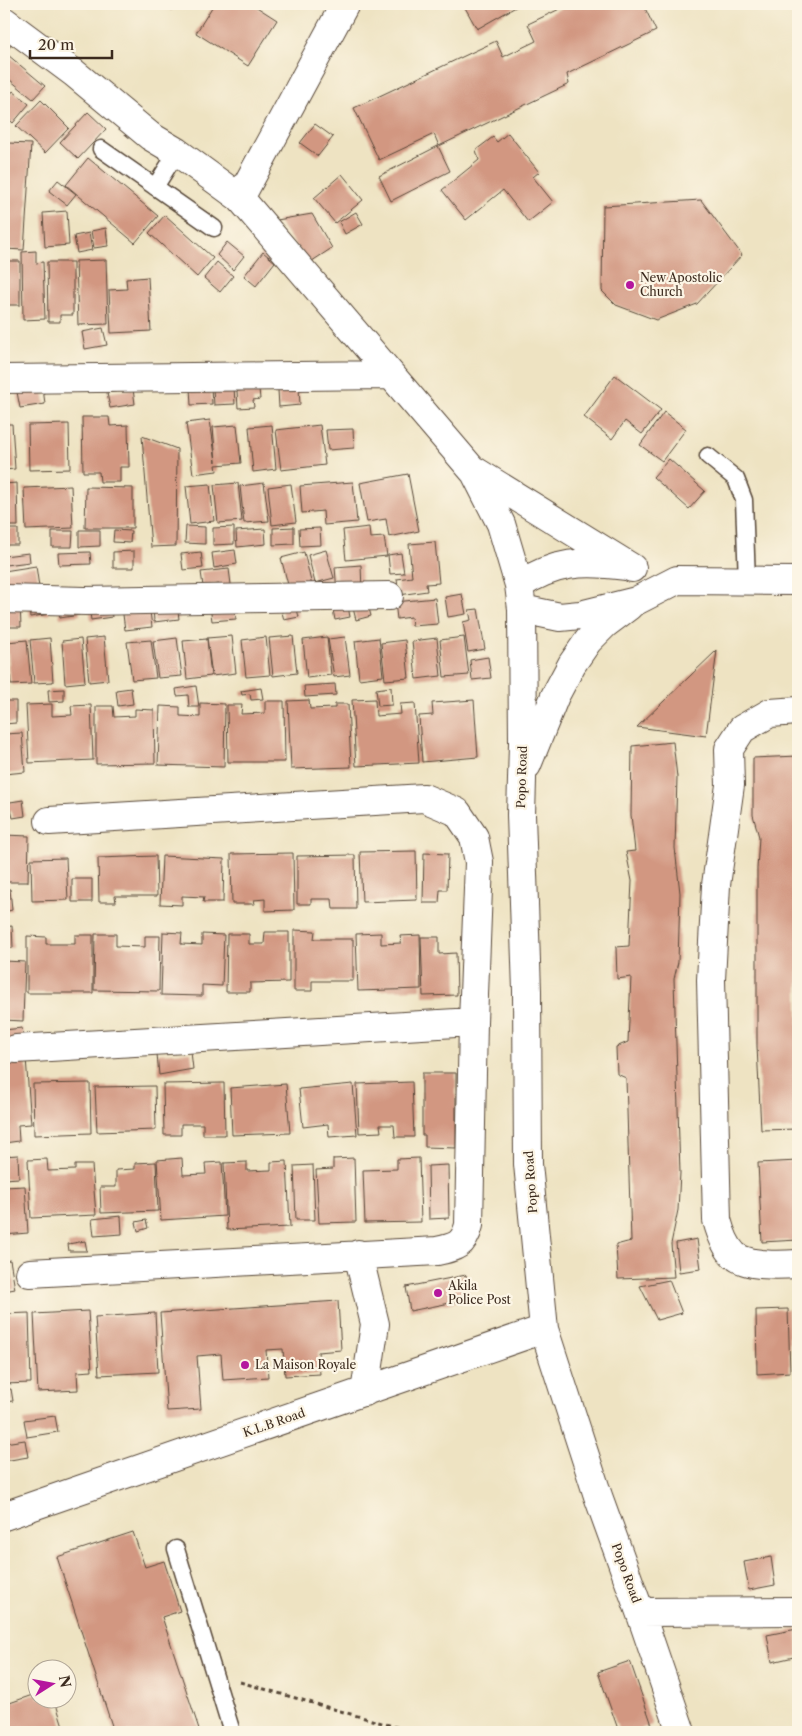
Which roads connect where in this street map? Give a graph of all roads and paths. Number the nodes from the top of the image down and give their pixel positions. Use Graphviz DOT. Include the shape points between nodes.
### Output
graph roads {
  1 [pos="345,4"];
  2 [pos="4,21"];
  3 [pos="101,148"];
  4 [pos="176,152"];
  5 [pos="155,187"];
  6 [pos="240,198"];
  7 [pos="214,228"];
  8 [pos="391,375"];
  9 [pos="4,379"];
  10 [pos="708,456"];
  11 [pos="468,466"];
  12 [pos="632,568"];
  13 [pos="677,580"];
  14 [pos="747,581"];
  15 [pos="798,581"];
  16 [pos="389,596"];
  17 [pos="520,597"];
  18 [pos="4,599"];
  19 [pos="636,601"];
  20 [pos="798,711"];
  21 [pos="522,779"];
  22 [pos="49,821"];
  23 [pos="473,1022"];
  24 [pos="16,1049"];
  25 [pos="358,1254"];
  26 [pos="798,1264"];
  27 [pos="30,1273"];
  28 [pos="544,1329"];
  29 [pos="365,1392"];
  30 [pos="4,1516"];
  31 [pos="176,1549"];
  32 [pos="798,1610"];
  33 [pos="640,1612"];
  34 [pos="215,1674"];
  35 [pos="232,1732"];
  36 [pos="413,1732"];
  37 [pos="680,1732"];
  1 -- 6 [label="street"];
  2 -- 4 [label="street" via="150,136"];
  3 -- 5 [label="lane"];
  4 -- 5 [label="lane"];
  4 -- 6 [label="street"];
  5 -- 7 [label="lane"];
  6 -- 8 [label="street"];
  8 -- 9 [label="street"];
  8 -- 11 [label="street"];
  10 -- 14 [label="lane" via="736,479 744,500"];
  11 -- 12 [label="street"];
  11 -- 17 [label="street, Popo Road" via="489,497 501,524"];
  12 -- 13 [label="street"];
  12 -- 17 [label="street" via="575,562 540,572"];
  13 -- 14 [label="street"];
  13 -- 19 [label="street"];
  14 -- 15 [label="street"];
  16 -- 18 [label="street" via="85,601"];
  17 -- 19 [label="street" via="560,617"];
  17 -- 21 [label="street, Popo Road"];
  19 -- 21 [label="street" via="605,624 572,664 555,696"];
  20 -- 26 [label="street" via="770,712 742,728 729,749 730,785 716,885 711,980 717,1220 734,1256 765,1266"];
  21 -- 28 [label="street, Popo Road" via="520,815 527,991 528,1164"];
  22 -- 23 [label="street" via="424,798 457,812 474,837 480,862"];
  23 -- 24 [label="street"];
  23 -- 25 [label="street" via="469,1225 466,1238 455,1247 437,1251"];
  25 -- 27 [label="street"];
  25 -- 29 [label="street" via="375,1324"];
  28 -- 29 [label="street, K.L.B Road"];
  28 -- 33 [label="street, Popo Road" via="598,1496"];
  29 -- 30 [label="street, K.L.B Road"];
  31 -- 34 [label="lane"];
  32 -- 33 [label="street"];
  33 -- 37 [label="street, Popo Road"];
  34 -- 35 [label="lane"];
  34 -- 36 [label="path"];
}
